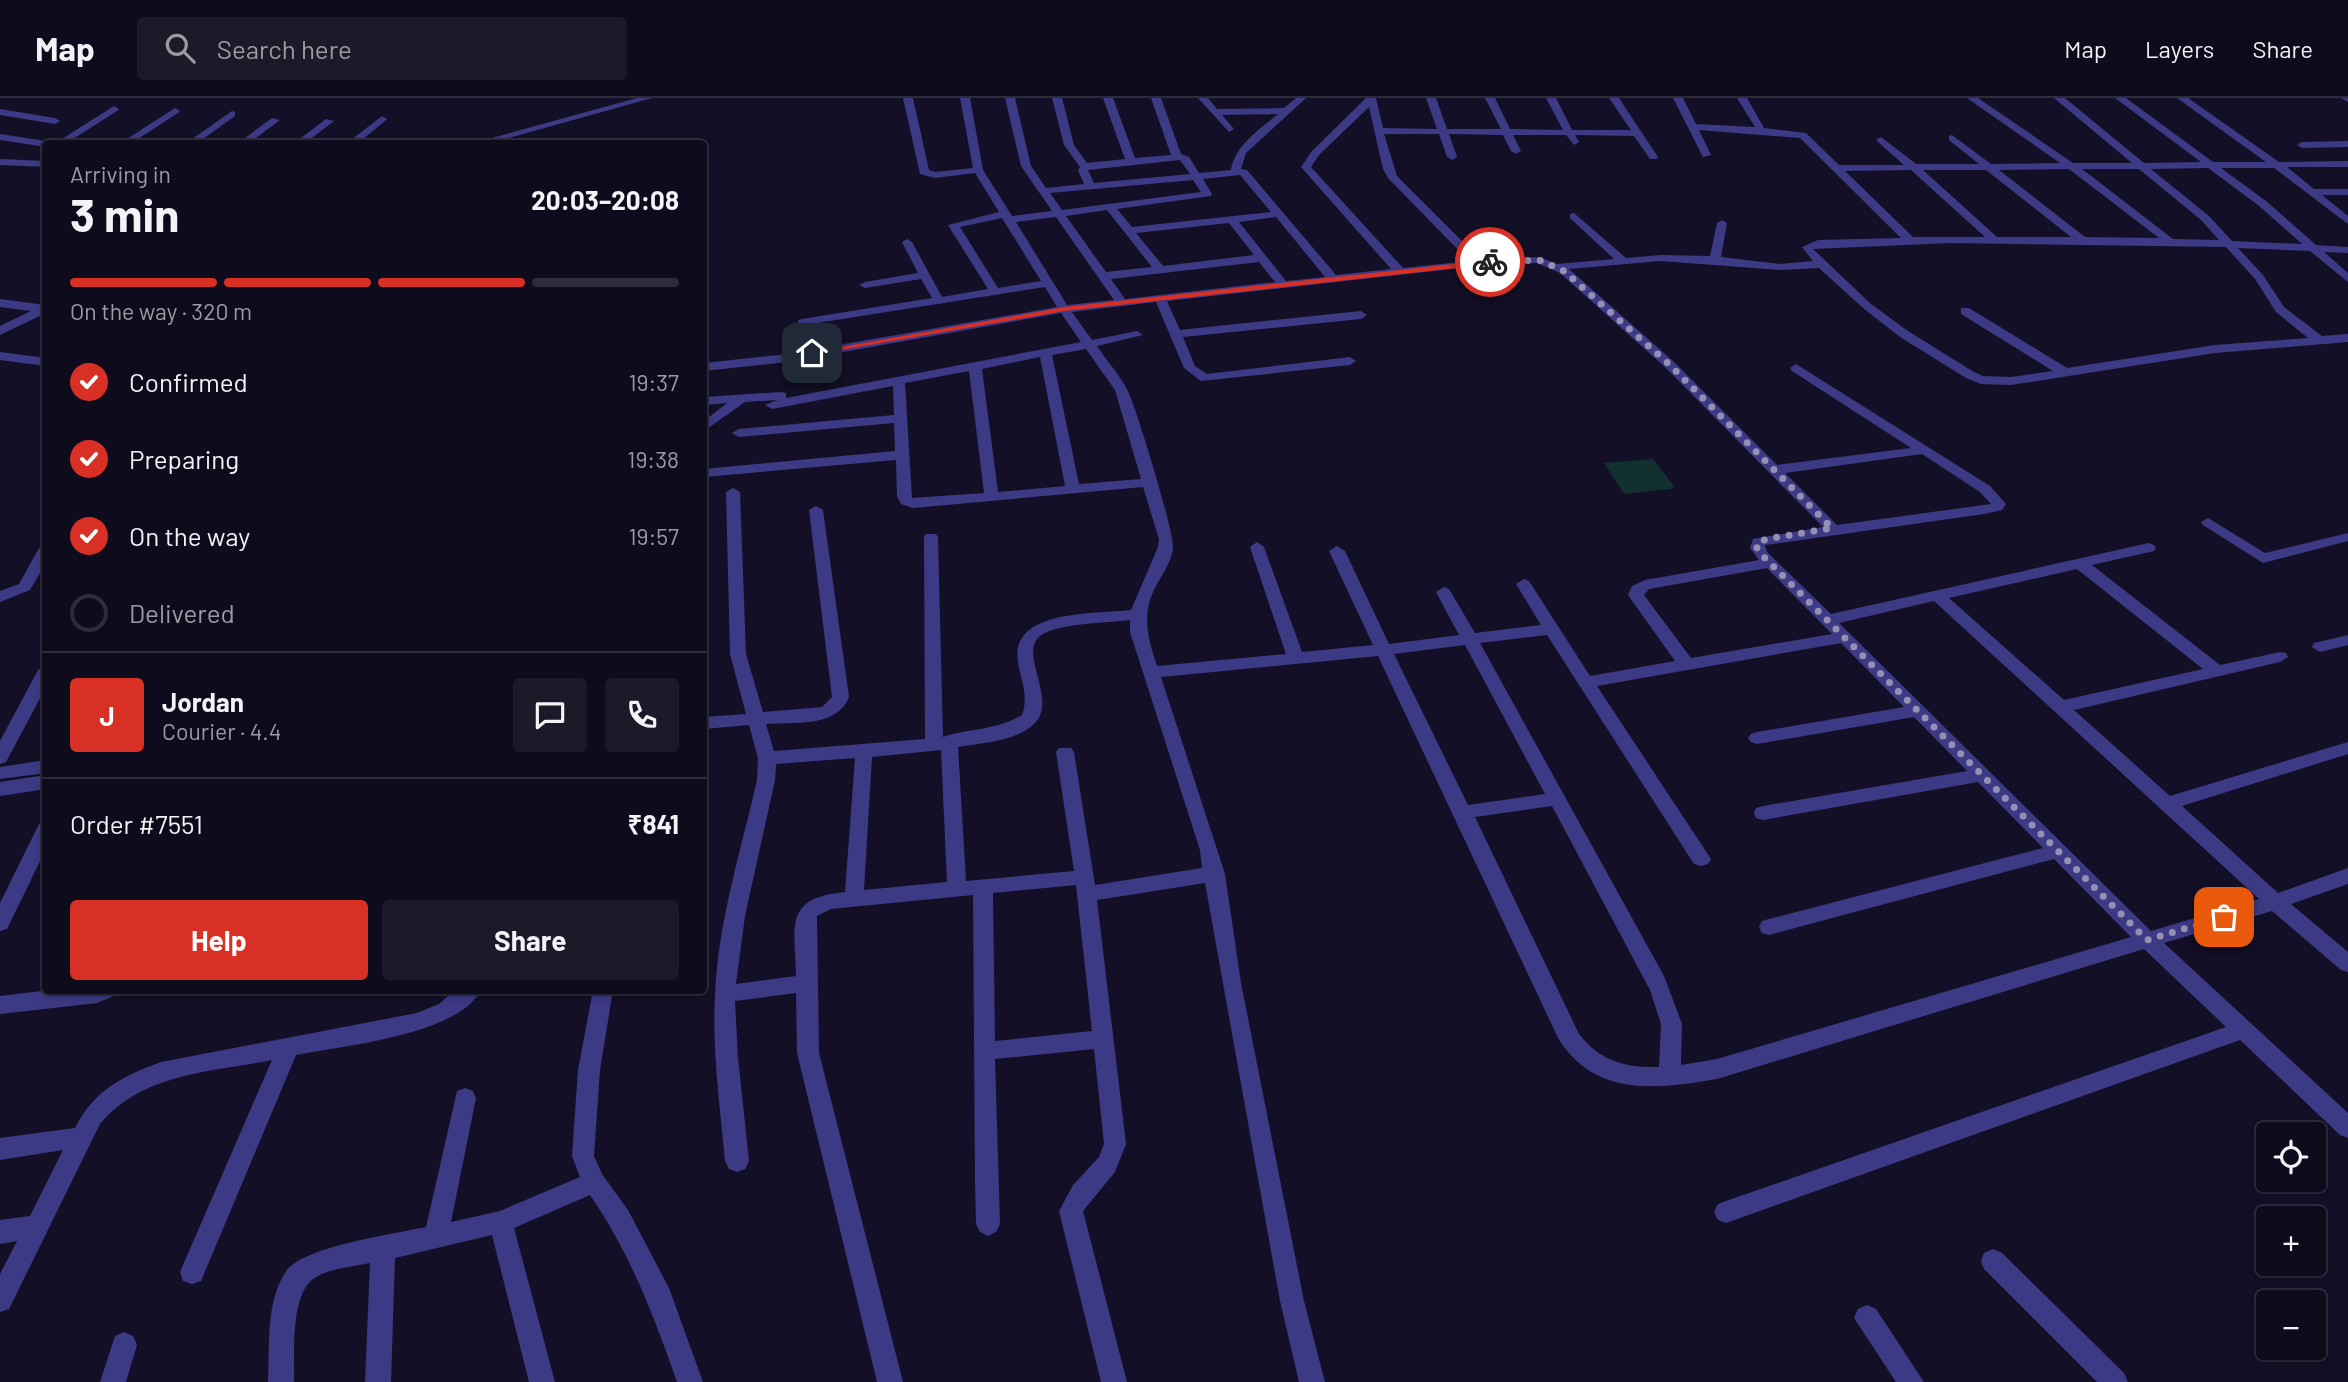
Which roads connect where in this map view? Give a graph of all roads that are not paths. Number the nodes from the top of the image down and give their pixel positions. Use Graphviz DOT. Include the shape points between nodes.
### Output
graph roads {
  1 [pos="647,98"];
  2 [pos="908,98"];
  3 [pos="965,98"];
  4 [pos="1010,98"];
  5 [pos="1056,98"];
  6 [pos="1108,98"];
  7 [pos="1156,98"];
  8 [pos="1203,98"];
  9 [pos="1301,98"];
  10 [pos="1431,98"];
  11 [pos="1490,98"];
  12 [pos="1551,98"];
  13 [pos="1614,98"];
  14 [pos="1678,98"];
  15 [pos="1742,98"];
  16 [pos="1972,98"];
  17 [pos="2059,98"];
  18 [pos="2120,98"];
  19 [pos="2182,98"];
  20 [pos="1371,99"];
  21 [pos="114,109"];
  22 [pos="175,111"];
  23 [pos="1286,111"];
  24 [pos="0,112"];
  25 [pos="1217,112"];
  26 [pos="232,114"];
  27 [pos="382,119"];
  28 [pos="275,120"];
  29 [pos="55,121"];
  30 [pos="329,121"];
  31 [pos="1692,127"];
  32 [pos="1229,129"];
  33 [pos="1765,130"];
  34 [pos="1379,131"];
  35 [pos="1443,131"];
  36 [pos="1507,132"];
  37 [pos="1569,133"];
  38 [pos="1636,133"];
  39 [pos="0,137"];
  40 [pos="1952,138"];
  41 [pos="64,140"];
  42 [pos="129,140"];
  43 [pos="195,140"];
  44 [pos="247,140"];
  45 [pos="303,140"];
  46 [pos="355,140"];
  47 [pos="489,140"];
  48 [pos="1881,140"];
  49 [pos="42,143"];
  50 [pos="2348,144"];
  51 [pos="1575,145"];
  52 [pos="2302,145"];
  53 [pos="1516,151"];
  54 [pos="42,153"];
  55 [pos="1706,155"];
  56 [pos="1177,157"];
  57 [pos="1452,157"];
  58 [pos="1653,158"];
  59 [pos="1131,161"];
  60 [pos="0,162"];
  61 [pos="25,163"];
  62 [pos="42,164"];
  63 [pos="2276,164"];
  64 [pos="2348,164"];
  65 [pos="2212,165"];
  66 [pos="1084,166"];
  67 [pos="2144,166"];
  68 [pos="1991,167"];
  69 [pos="2073,167"];
  70 [pos="1838,168"];
  71 [pos="1914,168"];
  72 [pos="978,170"];
  73 [pos="1236,171"];
  74 [pos="1196,176"];
  75 [pos="1090,186"];
  76 [pos="1044,191"];
  77 [pos="2313,192"];
  78 [pos="2348,192"];
  79 [pos="1109,206"];
  80 [pos="2333,208"];
  81 [pos="2348,210"];
  82 [pos="1059,213"];
  83 [pos="1277,214"];
  84 [pos="1574,216"];
  85 [pos="1007,217"];
  86 [pos="1231,220"];
  87 [pos="2348,221"];
  88 [pos="1722,223"];
  89 [pos="1129,231"];
  90 [pos="1909,239"];
  91 [pos="1993,239"];
  92 [pos="2082,240"];
  93 [pos="2168,240"];
  94 [pos="907,242"];
  95 [pos="2230,242"];
  96 [pos="2311,247"];
  97 [pos="2348,250"];
  98 [pos="1261,258"];
  99 [pos="1715,260"];
  100 [pos="1623,261"];
  101 [pos="1478,264"];
  102 [pos="1822,264"];
  103 [pos="1557,267"];
  104 [pos="1160,270"];
  105 [pos="1400,272"];
  106 [pos="925,275"];
  107 [pos="1105,276"];
  108 [pos="1333,279"];
  109 [pos="2348,279"];
  110 [pos="1048,283"];
  111 [pos="865,285"];
  112 [pos="1283,285"];
  113 [pos="995,292"];
  114 [pos="1160,298"];
  115 [pos="939,301"];
  116 [pos="1121,302"];
  117 [pos="0,303"];
  118 [pos="42,309"];
  119 [pos="1064,309"];
  120 [pos="42,310"];
  121 [pos="1965,311"];
  122 [pos="1361,315"];
  123 [pos="802,323"];
  124 [pos="0,331"];
  125 [pos="1175,334"];
  126 [pos="1137,335"];
  127 [pos="2348,338"];
  128 [pos="2319,340"];
  129 [pos="1088,345"];
  130 [pos="1045,353"];
  131 [pos="0,356"];
  132 [pos="42,361"];
  133 [pos="1350,361"];
  134 [pos="975,366"];
  135 [pos="707,367"];
  136 [pos="1796,368"];
  137 [pos="2064,372"];
  138 [pos="899,381"];
  139 [pos="741,398"];
  140 [pos="707,401"];
  141 [pos="900,418"];
  142 [pos="707,425"];
  143 [pos="739,433"];
  144 [pos="1924,450"];
  145 [pos="902,455"];
  146 [pos="1773,470"];
  147 [pos="707,473"];
  148 [pos="1151,482"];
  149 [pos="1073,489"];
  150 [pos="733,492"];
  151 [pos="992,497"];
  152 [pos="816,510"];
  153 [pos="2208,522"];
  154 [pos="1832,528"];
  155 [pos="931,537"];
  156 [pos="2348,537"];
  157 [pos="1257,547"];
  158 [pos="2149,548"];
  159 [pos="1337,551"];
  160 [pos="42,555"];
  161 [pos="1770,563"];
  162 [pos="2079,563"];
  163 [pos="1524,584"];
  164 [pos="1444,592"];
  165 [pos="1937,595"];
  166 [pos="0,597"];
  167 [pos="1138,614"];
  168 [pos="1828,620"];
  169 [pos="1551,629"];
  170 [pos="1846,637"];
  171 [pos="1467,639"];
  172 [pos="2348,640"];
  173 [pos="2320,647"];
  174 [pos="1382,650"];
  175 [pos="2280,657"];
  176 [pos="1296,658"];
  177 [pos="1687,665"];
  178 [pos="1152,672"];
  179 [pos="2218,672"];
  180 [pos="42,678"];
  181 [pos="1585,682"];
  182 [pos="2060,707"];
  183 [pos="1919,710"];
  184 [pos="757,719"];
  185 [pos="707,723"];
  186 [pos="1757,738"];
  187 [pos="941,743"];
  188 [pos="2348,748"];
  189 [pos="864,750"];
  190 [pos="1065,752"];
  191 [pos="0,758"];
  192 [pos="767,758"];
  193 [pos="42,767"];
  194 [pos="0,773"];
  195 [pos="1983,775"];
  196 [pos="42,783"];
  197 [pos="0,789"];
  198 [pos="1556,799"];
  199 [pos="2167,804"];
  200 [pos="1464,812"];
  201 [pos="1763,813"];
  202 [pos="42,837"];
  203 [pos="2058,851"];
  204 [pos="1701,859"];
  205 [pos="1214,874"];
  206 [pos="2348,876"];
  207 [pos="1086,886"];
  208 [pos="983,887"];
  209 [pos="957,889"];
  210 [pos="854,899"];
  211 [pos="2275,902"];
  212 [pos="0,923"];
  213 [pos="1769,928"];
  214 [pos="2147,940"];
  215 [pos="2348,964"];
  216 [pos="805,983"];
  217 [pos="97,994"];
  218 [pos="466,994"];
  219 [pos="602,994"];
  220 [pos="725,994"];
  221 [pos="0,1005"];
  222 [pos="2243,1030"];
  223 [pos="1105,1039"];
  224 [pos="289,1046"];
  225 [pos="986,1051"];
  226 [pos="1675,1075"];
  227 [pos="465,1098"];
  228 [pos="2348,1128"];
  229 [pos="82,1137"];
  230 [pos="0,1149"];
  231 [pos="737,1161"];
  232 [pos="594,1182"];
  233 [pos="1726,1212"];
  234 [pos="501,1222"];
  235 [pos="988,1223"];
  236 [pos="37,1226"];
  237 [pos="0,1232"];
  238 [pos="436,1236"];
  239 [pos="383,1248"];
  240 [pos="1993,1261"];
  241 [pos="192,1272"];
  242 [pos="0,1300"];
  243 [pos="1867,1318"];
  244 [pos="124,1345"];
  245 [pos="113,1382"];
  246 [pos="281,1382"];
  247 [pos="378,1382"];
  248 [pos="542,1382"];
  249 [pos="690,1382"];
  250 [pos="890,1382"];
  251 [pos="1114,1382"];
  252 [pos="1312,1382"];
  253 [pos="1911,1382"];
  254 [pos="2115,1382"];
  1 -- 47 [label="street"];
  2 -- 72 [label="street" via="924,172 935,176"];
  3 -- 72 [label="street"];
  4 -- 76 [label="street" via="1024,162"];
  5 -- 66 [label="street" via="1067,138"];
  6 -- 59 [label="street"];
  7 -- 56 [label="street"];
  8 -- 25 [label="street"];
  9 -- 23 [label="street"];
  10 -- 35 [label="street"];
  11 -- 36 [label="street"];
  12 -- 37 [label="street"];
  13 -- 38 [label="street"];
  14 -- 31 [label="street"];
  15 -- 33 [label="street"];
  16 -- 69 [label="street"];
  17 -- 67 [label="street"];
  18 -- 65 [label="street"];
  19 -- 63 [label="street"];
  20 -- 34 [label="street"];
  20 -- 105 [label="street" via="1306,167"];
  21 -- 41 [label="street"];
  22 -- 42 [label="street"];
  23 -- 25 [label="street"];
  23 -- 73 [label="street" via="1242,151"];
  24 -- 29 [label="street"];
  25 -- 32 [label="street"];
  26 -- 43 [label="street"];
  27 -- 46 [label="street"];
  28 -- 44 [label="street"];
  30 -- 45 [label="street"];
  31 -- 33 [label="street"];
  31 -- 55 [label="street"];
  33 -- 70 [label="street" via="1810,139"];
  34 -- 35 [label="street"];
  34 -- 101 [label="street" via="1393,178"];
  35 -- 36 [label="street"];
  35 -- 57 [label="street"];
  36 -- 37 [label="street"];
  36 -- 53 [label="street"];
  37 -- 38 [label="street"];
  37 -- 51 [label="street"];
  38 -- 58 [label="street"];
  39 -- 49 [label="street"];
  40 -- 68 [label="street"];
  48 -- 71 [label="street"];
  50 -- 52 [label="street"];
  54 -- 61 [label="street"];
  56 -- 59 [label="street"];
  56 -- 74 [label="street" via="1186,159"];
  59 -- 66 [label="street"];
  60 -- 61 [label="street"];
  61 -- 62 [label="street"];
  63 -- 64 [label="street"];
  63 -- 65 [label="street"];
  63 -- 77 [label="street"];
  65 -- 67 [label="street"];
  65 -- 96 [label="street"];
  66 -- 75 [label="street"];
  67 -- 69 [label="street"];
  67 -- 95 [label="street"];
  68 -- 69 [label="street"];
  68 -- 71 [label="street"];
  68 -- 92 [label="street"];
  69 -- 93 [label="street"];
  70 -- 71 [label="street"];
  70 -- 90 [label="street"];
  71 -- 91 [label="street"];
  72 -- 85 [label="street"];
  73 -- 74 [label="street"];
  73 -- 83 [label="street" via="1246,174"];
  74 -- 75 [label="street"];
  74 -- 79 [label="street" via="1207,191 1205,195"];
  75 -- 76 [label="street"];
  76 -- 82 [label="street"];
  77 -- 78 [label="street"];
  77 -- 80 [label="street"];
  79 -- 82 [label="street"];
  79 -- 89 [label="street"];
  80 -- 81 [label="street"];
  80 -- 87 [label="street"];
  82 -- 85 [label="street"];
  82 -- 107 [label="street"];
  83 -- 86 [label="street"];
  83 -- 108 [label="street"];
  84 -- 100 [label="street"];
  85 -- 110 [label="street"];
  85 -- 113 [label="street" via="953,225"];
  86 -- 89 [label="street"];
  86 -- 98 [label="street"];
  88 -- 99 [label="street"];
  89 -- 104 [label="street"];
  90 -- 91 [label="street"];
  90 -- 102 [label="street" via="1807,247"];
  91 -- 92 [label="street"];
  92 -- 93 [label="street"];
  93 -- 95 [label="street"];
  94 -- 106 [label="street"];
  95 -- 96 [label="street"];
  95 -- 128 [label="street" via="2280,309"];
  96 -- 97 [label="street"];
  96 -- 109 [label="street"];
  98 -- 104 [label="street"];
  98 -- 112 [label="street"];
  99 -- 100 [label="street"];
  99 -- 102 [label="street" via="1763,266"];
  100 -- 103 [label="street"];
  101 -- 103 [label="street" via="1521,259"];
  101 -- 105 [label="street"];
  102 -- 137 [label="street" via="1885,320 1970,375 1996,382"];
  103 -- 146 [label="street" via="1670,365"];
  104 -- 107 [label="street"];
  105 -- 108 [label="street"];
  106 -- 111 [label="street"];
  106 -- 115 [label="street"];
  107 -- 116 [label="street"];
  108 -- 112 [label="street"];
  110 -- 113 [label="street"];
  110 -- 119 [label="street"];
  112 -- 114 [label="street"];
  113 -- 115 [label="street"];
  114 -- 116 [label="street"];
  114 -- 125 [label="street"];
  115 -- 123 [label="street"];
  116 -- 119 [label="street"];
  117 -- 118 [label="street"];
  119 -- 129 [label="street"];
  119 -- 135 [label="street" via="787,358"];
  120 -- 124 [label="street"];
  121 -- 137 [label="street"];
  122 -- 125 [label="street"];
  125 -- 133 [label="street" via="1190,368 1205,378"];
  126 -- 129 [label="street"];
  127 -- 128 [label="street"];
  128 -- 137 [label="street" via="2215,349"];
  129 -- 130 [label="street"];
  129 -- 148 [label="street" via="1121,390"];
  130 -- 134 [label="street"];
  130 -- 149 [label="street"];
  131 -- 132 [label="street"];
  134 -- 138 [label="street"];
  134 -- 151 [label="street"];
  136 -- 144 [label="street"];
  138 -- 139 [label="street" via="777,400"];
  138 -- 141 [label="street"];
  139 -- 140 [label="street"];
  139 -- 142 [label="street"];
  141 -- 143 [label="street"];
  141 -- 145 [label="street"];
  144 -- 146 [label="street"];
  144 -- 154 [label="street" via="1996,497 1997,508"];
  145 -- 147 [label="street"];
  145 -- 151 [label="street" via="906,501 923,504"];
  146 -- 154 [label="street"];
  148 -- 149 [label="street"];
  148 -- 167 [label="street" via="1166,550"];
  149 -- 151 [label="street"];
  150 -- 184 [label="street" via="738,654"];
  152 -- 184 [label="street" via="839,704 824,713"];
  153 -- 156 [label="street" via="2263,558"];
  154 -- 161 [label="street" via="1758,542 1757,548"];
  155 -- 187 [label="street"];
  157 -- 176 [label="street"];
  158 -- 162 [label="street"];
  159 -- 174 [label="street"];
  160 -- 166 [label="street" via="25,587"];
  161 -- 168 [label="street"];
  161 -- 177 [label="street" via="1637,589 1642,605"];
  162 -- 165 [label="street"];
  162 -- 179 [label="street"];
  163 -- 169 [label="street"];
  164 -- 171 [label="street"];
  165 -- 168 [label="street"];
  165 -- 182 [label="street"];
  167 -- 178 [label="street" via="1138,632"];
  167 -- 187 [label="street" via="1033,630 1025,648 1034,709 1028,720 1016,729"];
  168 -- 170 [label="street"];
  169 -- 171 [label="street"];
  169 -- 181 [label="street"];
  170 -- 177 [label="street"];
  170 -- 183 [label="street"];
  171 -- 174 [label="street"];
  171 -- 198 [label="street"];
  172 -- 173 [label="street"];
  174 -- 176 [label="street"];
  174 -- 200 [label="street"];
  175 -- 179 [label="street"];
  176 -- 178 [label="street"];
  177 -- 181 [label="street"];
  178 -- 205 [label="street"];
  179 -- 182 [label="street"];
  180 -- 191 [label="street"];
  181 -- 204 [label="street"];
  182 -- 199 [label="street"];
  183 -- 186 [label="street"];
  183 -- 195 [label="street"];
  184 -- 185 [label="street"];
  184 -- 192 [label="street"];
  187 -- 189 [label="street"];
  187 -- 209 [label="street"];
  188 -- 199 [label="street"];
  189 -- 192 [label="street"];
  189 -- 210 [label="street"];
  190 -- 207 [label="street"];
  192 -- 220 [label="street"];
  193 -- 194 [label="street"];
  195 -- 201 [label="street"];
  195 -- 203 [label="street"];
  196 -- 197 [label="street"];
  198 -- 200 [label="street"];
  198 -- 226 [label="street" via="1666,1002 1674,1029"];
  199 -- 211 [label="street"];
  200 -- 226 [label="street" via="1560,1019 1584,1055 1623,1076"];
  202 -- 212 [label="street"];
  203 -- 213 [label="street"];
  203 -- 214 [label="street"];
  205 -- 207 [label="street"];
  205 -- 252 [label="street" via="1292,1301"];
  206 -- 211 [label="street"];
  207 -- 208 [label="street"];
  207 -- 223 [label="street"];
  208 -- 209 [label="street"];
  208 -- 225 [label="street"];
  209 -- 210 [label="street"];
  210 -- 216 [label="street" via="816,905 809,911"];
  211 -- 214 [label="street"];
  211 -- 215 [label="street"];
  214 -- 222 [label="street"];
  214 -- 226 [label="street" via="1717,1069"];
  216 -- 220 [label="street"];
  216 -- 250 [label="street" via="808,1053"];
  217 -- 221 [label="street"];
  218 -- 224 [label="street" via="446,1010 419,1022"];
  219 -- 232 [label="street" via="589,1070 583,1156"];
  220 -- 231 [label="street"];
  222 -- 228 [label="street"];
  222 -- 233 [label="street"];
  223 -- 225 [label="street"];
  223 -- 251 [label="street" via="1115,1144 1112,1160 1076,1198 1071,1211"];
  224 -- 229 [label="street" via="162,1072 128,1084 106,1098"];
  224 -- 241 [label="street"];
  225 -- 235 [label="street" via="983,1103"];
  227 -- 238 [label="street"];
  229 -- 230 [label="street"];
  229 -- 236 [label="street"];
  232 -- 234 [label="street"];
  232 -- 249 [label="street" via="620,1218 660,1297"];
  234 -- 238 [label="street"];
  234 -- 248 [label="street"];
  236 -- 237 [label="street"];
  236 -- 242 [label="street"];
  238 -- 239 [label="street"];
  239 -- 246 [label="street" via="322,1262 303,1271 292,1284 285,1308"];
  239 -- 247 [label="street"];
  240 -- 254 [label="street"];
  243 -- 253 [label="street"];
  244 -- 245 [label="street"];
}
